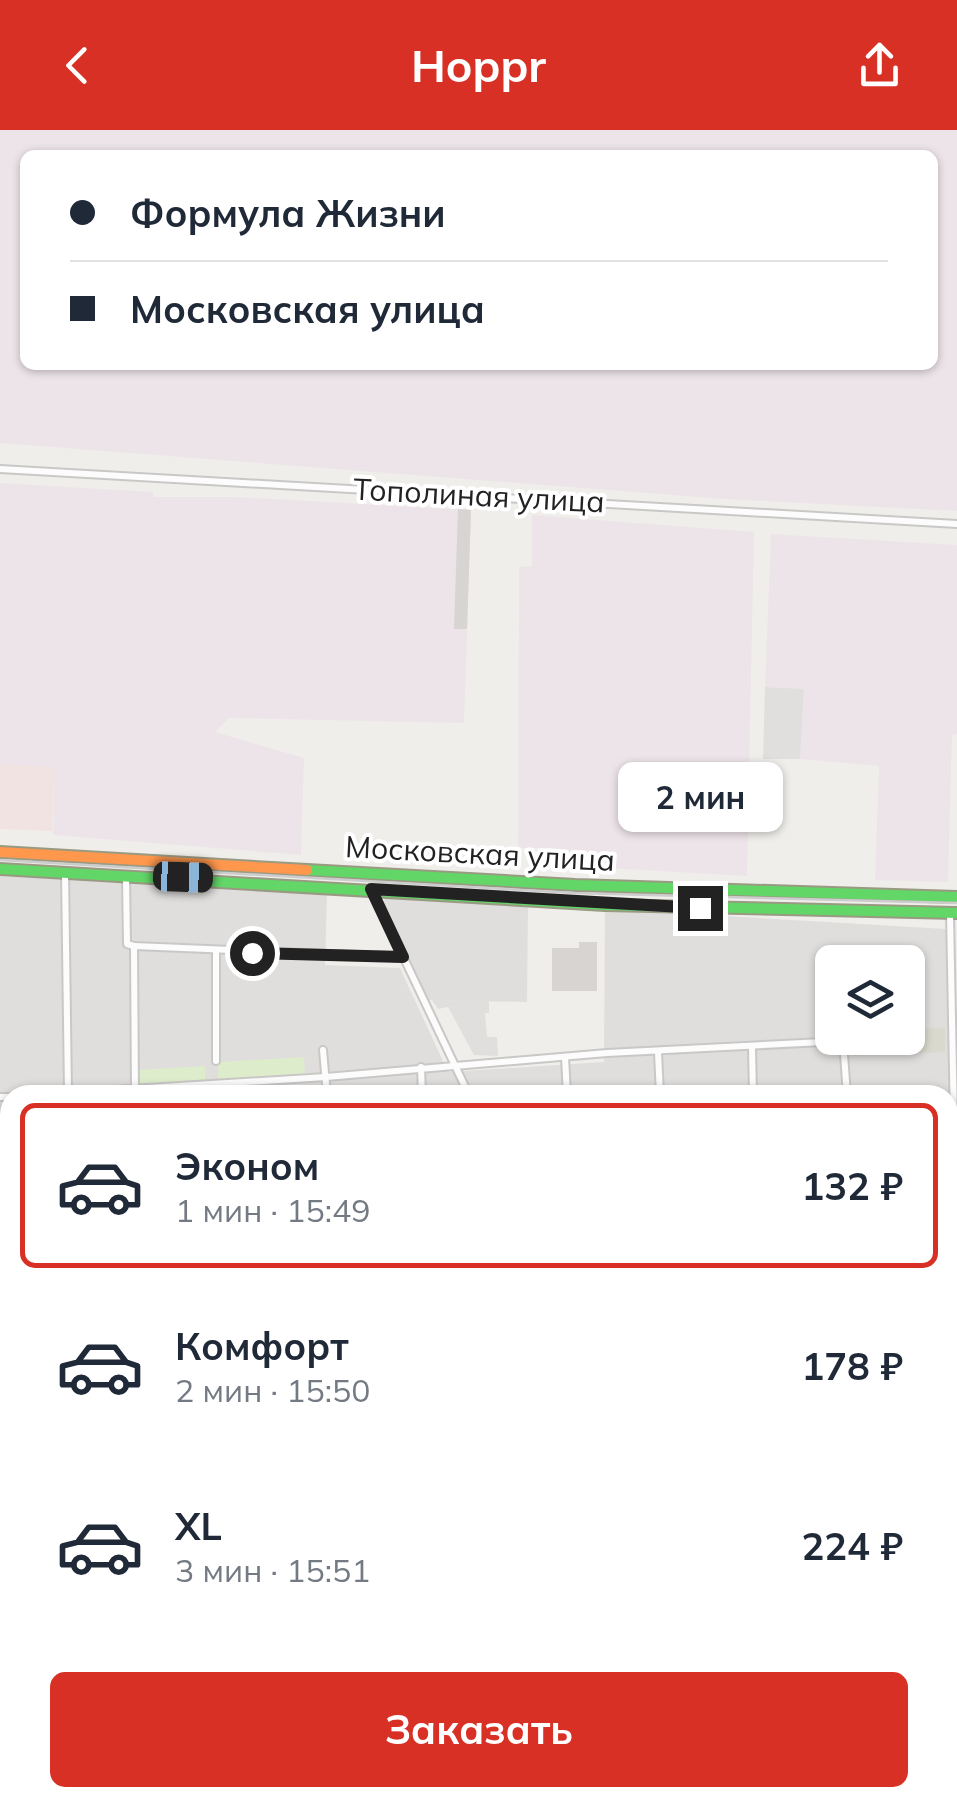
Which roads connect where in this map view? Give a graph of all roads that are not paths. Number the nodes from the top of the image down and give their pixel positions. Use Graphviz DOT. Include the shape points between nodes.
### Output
graph roads {
  1 [pos="0,469"];
  2 [pos="957,524"];
  3 [pos="0,852"];
  4 [pos="0,869"];
  5 [pos="65,872"];
  6 [pos="126,874"];
  7 [pos="371,889"];
  8 [pos="957,898"];
  9 [pos="953,913"];
  10 [pos="134,946"];
  11 [pos="216,950"];
  12 [pos="403,957"];
  13 [pos="752,1047"];
  14 [pos="323,1050"];
  15 [pos="658,1052"];
  16 [pos="565,1057"];
  17 [pos="216,1061"];
  18 [pos="456,1065"];
  19 [pos="421,1067"];
  20 [pos="326,1077"];
  21 [pos="234,1082"];
  22 [pos="68,1085"];
  23 [pos="135,1085"];
  24 [pos="204,1085"];
  25 [pos="234,1085"];
  26 [pos="326,1085"];
  27 [pos="422,1085"];
  28 [pos="464,1085"];
  29 [pos="566,1085"];
  30 [pos="660,1085"];
  31 [pos="754,1085"];
  32 [pos="846,1085"];
  33 [pos="955,1085"];
  1 -- 2 [label="street, Тополиная улица"];
  3 -- 8 [label="street, Московская улица" via="576,886"];
  4 -- 5 [label="street, Московская улица"];
  5 -- 6 [label="street, Московская улица"];
  5 -- 22 [label="street"];
  6 -- 7 [label="street, Московская улица"];
  6 -- 10 [label="street" via="126,944"];
  7 -- 9 [label="street, Московская улица" via="636,907"];
  7 -- 12 [label="street"];
  9 -- 33 [label="street"];
  10 -- 11 [label="street"];
  10 -- 23 [label="street"];
  11 -- 12 [label="street"];
  11 -- 17 [label="street"];
  12 -- 18 [label="street"];
  13 -- 15 [label="street"];
  13 -- 31 [label="street"];
  13 -- 32 [label="street" via="843,1041"];
  14 -- 20 [label="street"];
  15 -- 16 [label="street"];
  15 -- 30 [label="street"];
  16 -- 18 [label="street"];
  16 -- 29 [label="street"];
  18 -- 19 [label="street"];
  18 -- 28 [label="street"];
  19 -- 20 [label="street"];
  19 -- 27 [label="street"];
  20 -- 21 [label="street"];
  20 -- 26 [label="street"];
  21 -- 24 [label="street"];
  21 -- 25 [label="street"];
}
